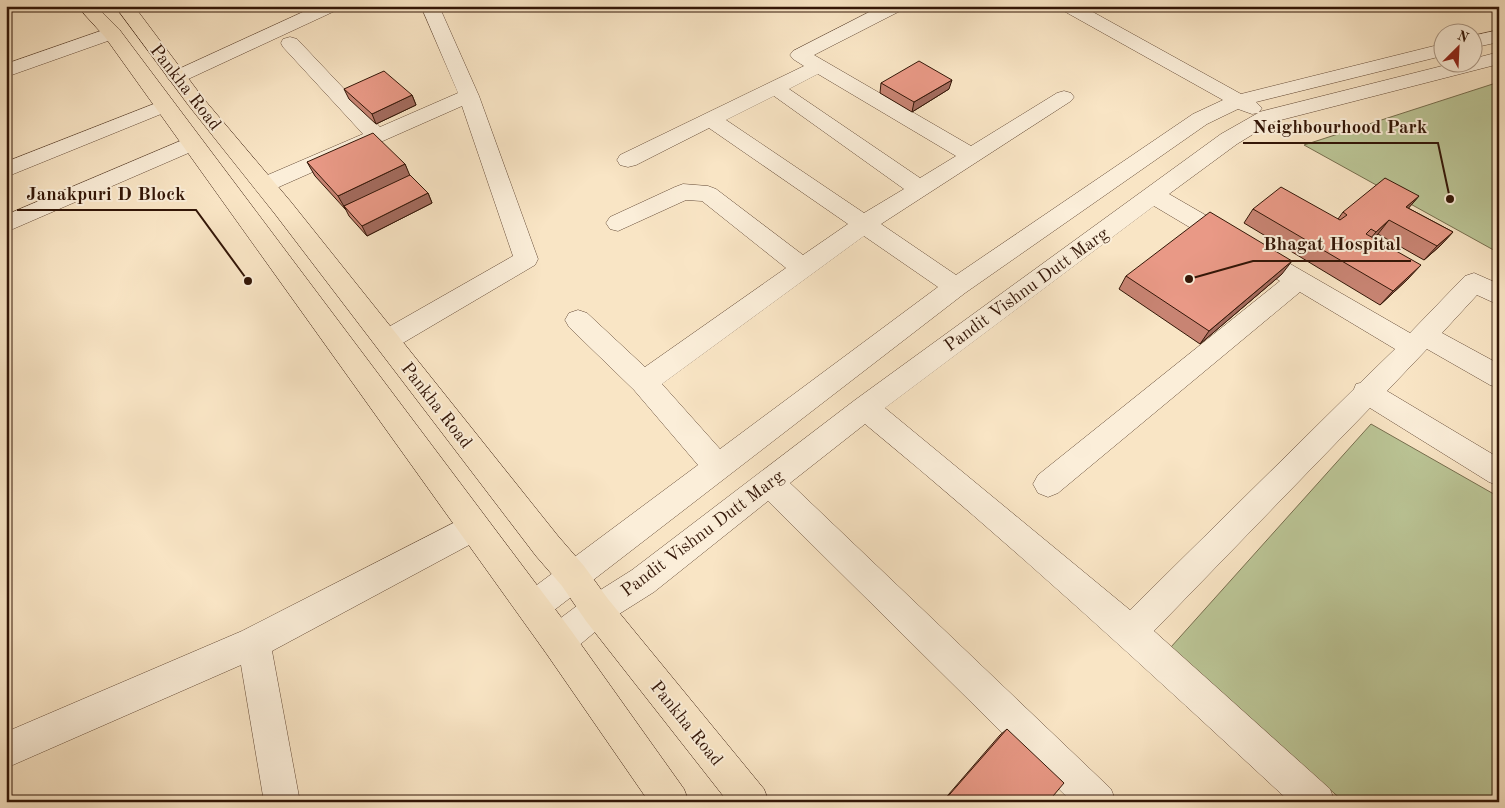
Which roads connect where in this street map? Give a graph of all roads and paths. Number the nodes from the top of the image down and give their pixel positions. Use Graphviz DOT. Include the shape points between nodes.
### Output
graph roads {
  1 [pos="86,6"];
  2 [pos="124,6"];
  3 [pos="331,6"];
  4 [pos="430,6"];
  5 [pos="896,6"];
  6 [pos="1068,6"];
  7 [pos="112,33"];
  8 [pos="1499,36"];
  9 [pos="1482,40"];
  10 [pos="290,43"];
  11 [pos="1432,52"];
  12 [pos="1499,58"];
  13 [pos="819,66"];
  14 [pos="6,71"];
  15 [pos="177,77"];
  16 [pos="775,88"];
  17 [pos="469,96"];
  18 [pos="1064,97"];
  19 [pos="1240,100"];
  20 [pos="164,106"];
  21 [pos="1266,117"];
  22 [pos="710,119"];
  23 [pos="377,136"];
  24 [pos="192,143"];
  25 [pos="972,156"];
  26 [pos="628,160"];
  27 [pos="6,170"];
  28 [pos="264,185"];
  29 [pos="920,189"];
  30 [pos="1153,195"];
  31 [pos="618,223"];
  32 [pos="6,224"];
  33 [pos="863,225"];
  34 [pos="803,268"];
  35 [pos="1298,280"];
  36 [pos="956,287"];
  37 [pos="1499,296"];
  38 [pos="578,320"];
  39 [pos="387,340"];
  40 [pos="1418,341"];
  41 [pos="1499,377"];
  42 [pos="644,382"];
  43 [pos="1366,392"];
  44 [pos="864,408"];
  45 [pos="717,468"];
  46 [pos="1499,473"];
  47 [pos="769,482"];
  48 [pos="1048,484"];
  49 [pos="473,527"];
  50 [pos="573,576"];
  51 [pos="533,607"];
  52 [pos="597,610"];
  53 [pos="1132,632"];
  54 [pos="558,641"];
  55 [pos="254,643"];
  56 [pos="6,750"];
  57 [pos="282,802"];
  58 [pos="671,802"];
  59 [pos="752,802"];
  60 [pos="1098,802"];
  61 [pos="1317,802"];
  1 -- 7 [label="main road, Pankha Road"];
  2 -- 15 [label="main road, Pankha Road"];
  3 -- 15 [label="street"];
  4 -- 17 [label="street"];
  5 -- 13 [label="street" via="800,55"];
  6 -- 19 [label="street"];
  7 -- 14 [label="street"];
  7 -- 20 [label="main road, Pankha Road"];
  8 -- 9 [label="street"];
  10 -- 23 [label="street"];
  11 -- 19 [label="street"];
  12 -- 21 [label="street, Pandit Vishnu Dutt Marg"];
  13 -- 16 [label="street"];
  13 -- 25 [label="street"];
  15 -- 28 [label="main road, Pankha Road"];
  16 -- 22 [label="street"];
  16 -- 29 [label="street"];
  17 -- 23 [label="street"];
  17 -- 39 [label="street" via="526,259"];
  18 -- 25 [label="street"];
  19 -- 21 [label="street"];
  19 -- 36 [label="street" via="1200,119"];
  20 -- 24 [label="main road, Pankha Road"];
  20 -- 27 [label="street"];
  21 -- 30 [label="street, Pandit Vishnu Dutt Marg" via="1229,139"];
  22 -- 26 [label="street"];
  22 -- 33 [label="street"];
  23 -- 28 [label="street"];
  24 -- 32 [label="street"];
  24 -- 49 [label="main road, Pankha Road"];
  25 -- 29 [label="street"];
  28 -- 39 [label="main road, Pankha Road"];
  29 -- 33 [label="street"];
  30 -- 35 [label="street"];
  30 -- 44 [label="street, Pandit Vishnu Dutt Marg"];
  31 -- 34 [label="street" via="683,192 708,194"];
  33 -- 34 [label="street"];
  33 -- 36 [label="street"];
  34 -- 42 [label="street"];
  35 -- 40 [label="street"];
  35 -- 48 [label="street"];
  36 -- 45 [label="street"];
  37 -- 40 [label="street" via="1474,282"];
  38 -- 42 [label="street"];
  39 -- 50 [label="main road, Pankha Road"];
  40 -- 41 [label="street"];
  40 -- 43 [label="street"];
  42 -- 45 [label="street"];
  43 -- 46 [label="street"];
  43 -- 53 [label="street"];
  44 -- 47 [label="street, Pandit Vishnu Dutt Marg"];
  44 -- 53 [label="street"];
  45 -- 50 [label="street"];
  47 -- 52 [label="street, Pandit Vishnu Dutt Marg" via="643,581"];
  47 -- 60 [label="street"];
  49 -- 51 [label="main road, Pankha Road"];
  49 -- 55 [label="street"];
  50 -- 51 [label="street"];
  50 -- 52 [label="main road, Pankha Road"];
  51 -- 54 [label="main road, Pankha Road"];
  52 -- 54 [label="street, Pandit Vishnu Dutt Marg"];
  52 -- 59 [label="main road, Pankha Road"];
  53 -- 61 [label="street"];
  54 -- 58 [label="main road, Pankha Road"];
  55 -- 56 [label="street"];
  55 -- 57 [label="street"];
}
